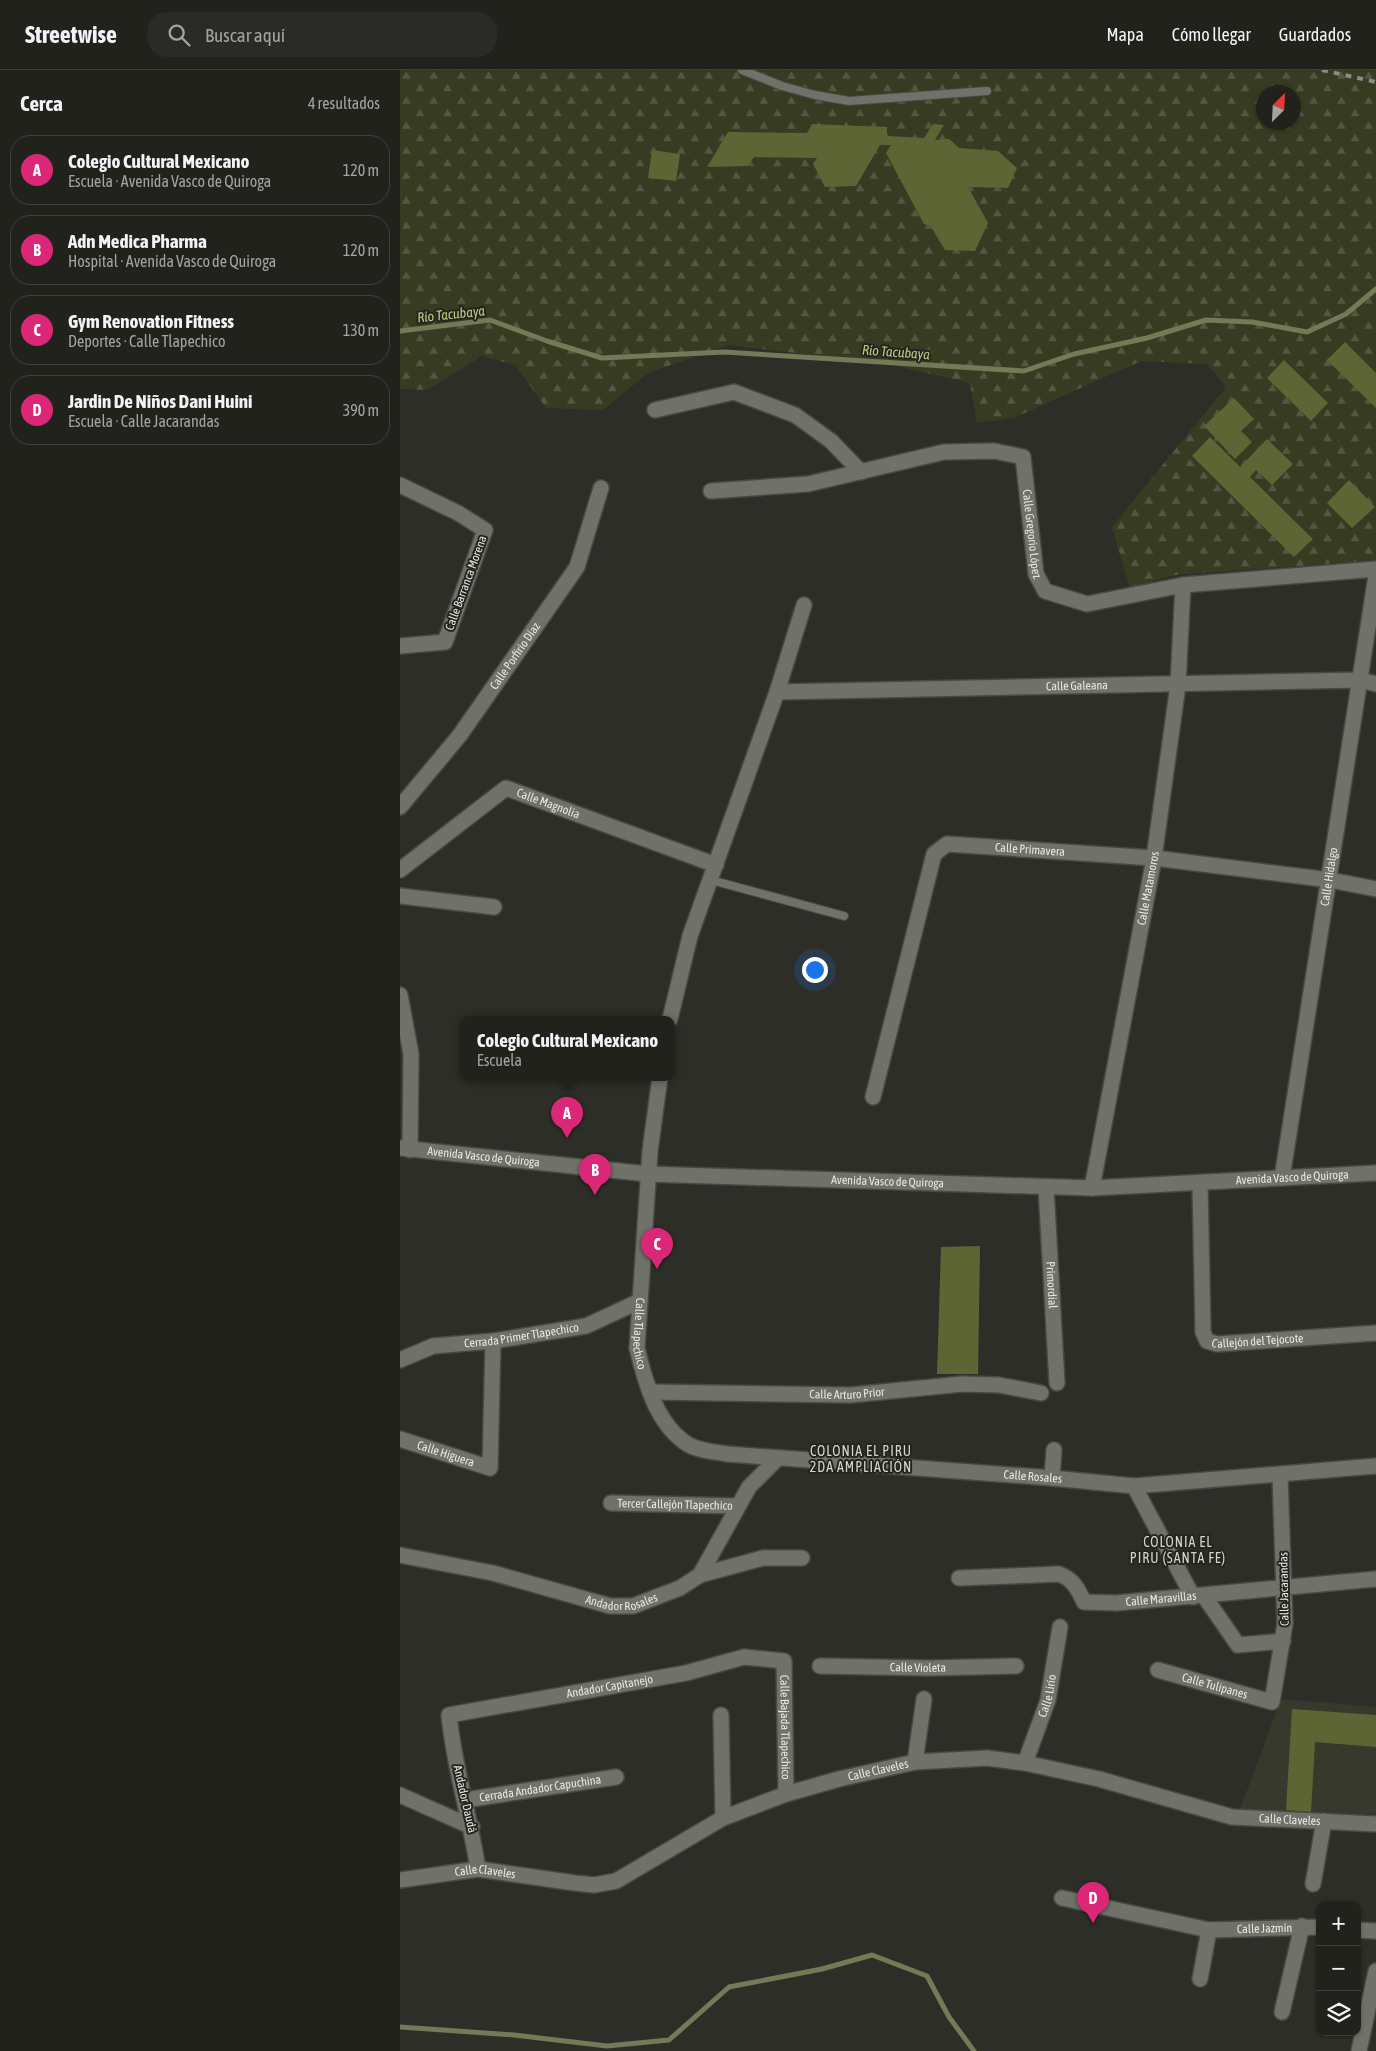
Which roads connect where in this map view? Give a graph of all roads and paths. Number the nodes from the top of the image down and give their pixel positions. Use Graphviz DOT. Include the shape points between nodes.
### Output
graph roads {
  1 [pos="742,70"];
  2 [pos="987,91"];
  3 [pos="656,410"];
  4 [pos="861,472"];
  5 [pos="400,486"];
  6 [pos="601,488"];
  7 [pos="710,491"];
  8 [pos="1376,569"];
  9 [pos="1376,576"];
  10 [pos="1183,585"];
  11 [pos="804,605"];
  12 [pos="400,646"];
  13 [pos="1369,682"];
  14 [pos="1178,686"];
  15 [pos="777,692"];
  16 [pos="400,807"];
  17 [pos="1154,858"];
  18 [pos="716,865"];
  19 [pos="400,870"];
  20 [pos="710,880"];
  21 [pos="1330,880"];
  22 [pos="1376,889"];
  23 [pos="400,896"];
  24 [pos="494,907"];
  25 [pos="844,916"];
  26 [pos="400,995"];
  27 [pos="671,1016"];
  28 [pos="660,1081"];
  29 [pos="873,1097"];
  30 [pos="405,1149"];
  31 [pos="1376,1172"];
  32 [pos="648,1174"];
  33 [pos="1282,1178"];
  34 [pos="1200,1183"];
  35 [pos="1046,1186"];
  36 [pos="1092,1188"];
  37 [pos="640,1301"];
  38 [pos="1376,1333"];
  39 [pos="493,1341"];
  40 [pos="400,1360"];
  41 [pos="1057,1383"];
  42 [pos="651,1392"];
  43 [pos="1041,1394"];
  44 [pos="400,1439"];
  45 [pos="691,1446"];
  46 [pos="1054,1450"];
  47 [pos="778,1458"];
  48 [pos="1376,1466"];
  49 [pos="1280,1475"];
  50 [pos="1052,1478"];
  51 [pos="1134,1486"];
  52 [pos="610,1504"];
  53 [pos="738,1506"];
  54 [pos="400,1554"];
  55 [pos="802,1558"];
  56 [pos="700,1575"];
  57 [pos="959,1578"];
  58 [pos="1376,1579"];
  59 [pos="1284,1589"];
  60 [pos="1198,1596"];
  61 [pos="1060,1627"];
  62 [pos="1283,1641"];
  63 [pos="784,1661"];
  64 [pos="820,1666"];
  65 [pos="1016,1666"];
  66 [pos="1158,1670"];
  67 [pos="924,1699"];
  68 [pos="1272,1702"];
  69 [pos="721,1715"];
  70 [pos="451,1730"];
  71 [pos="915,1762"];
  72 [pos="1025,1763"];
  73 [pos="616,1777"];
  74 [pos="786,1794"];
  75 [pos="400,1795"];
  76 [pos="465,1800"];
  77 [pos="723,1818"];
  78 [pos="1324,1821"];
  79 [pos="1376,1824"];
  80 [pos="472,1827"];
  81 [pos="478,1869"];
  82 [pos="400,1880"];
  83 [pos="1313,1884"];
  84 [pos="1062,1898"];
  85 [pos="1302,1926"];
  86 [pos="1316,1927"];
  87 [pos="1209,1930"];
  88 [pos="1361,1930"];
  89 [pos="1376,1931"];
  90 [pos="1376,1970"];
  91 [pos="1200,1979"];
  92 [pos="1282,2012"];
  93 [pos="1359,2051"];
  1 -- 2 [label="lane" via="782,86 849,101"];
  3 -- 4 [label="street" via="734,392 795,415 831,441"];
  4 -- 7 [label="street, Calle Gregorio López" via="808,484"];
  4 -- 10 [label="street, Calle Gregorio López" via="944,452 994,451 1023,457 1036,574 1046,591 1087,604"];
  5 -- 12 [label="street, Calle Barranca Morena" via="458,513 485,530 445,642"];
  6 -- 16 [label="street, Calle Porfirio Díaz" via="577,567 460,735"];
  8 -- 10 [label="street, Calle Gregorio López"];
  9 -- 13 [label="street, Calle Hidalgo"];
  10 -- 14 [label="street, Calle Matamoros"];
  11 -- 15 [label="street"];
  13 -- 14 [label="street, Calle Galeana"];
  13 -- 21 [label="street, Calle Hidalgo"];
  14 -- 15 [label="street, Calle Galeana"];
  14 -- 17 [label="street, Calle Matamoros"];
  15 -- 18 [label="street"];
  17 -- 21 [label="street, Calle Primavera"];
  17 -- 29 [label="street, Calle Primavera" via="965,844 947,844 934,854"];
  17 -- 36 [label="street, Calle Matamoros"];
  18 -- 19 [label="street, Calle Magnolia" via="506,788"];
  18 -- 20 [label="street"];
  20 -- 25 [label="lane"];
  20 -- 27 [label="street" via="690,936"];
  21 -- 22 [label="street, Calle Primavera"];
  21 -- 33 [label="street, Calle Hidalgo"];
  23 -- 24 [label="street"];
  26 -- 30 [label="street" via="411,1054"];
  28 -- 32 [label="street"];
  30 -- 32 [label="street, Avenida Vasco de Quiroga"];
  31 -- 33 [label="street, Avenida Vasco de Quiroga"];
  32 -- 35 [label="street, Avenida Vasco de Quiroga"];
  32 -- 37 [label="street, Calle Tlapechico"];
  33 -- 34 [label="street, Avenida Vasco de Quiroga"];
  34 -- 36 [label="street, Avenida Vasco de Quiroga"];
  34 -- 38 [label="street, Callejón del Tejocote" via="1203,1332 1207,1341 1218,1344"];
  35 -- 36 [label="street, Avenida Vasco de Quiroga"];
  35 -- 41 [label="street, Primordial"];
  37 -- 39 [label="street, Cerrada Primer Tlapechico" via="586,1326"];
  37 -- 42 [label="street, Calle Tlapechico" via="637,1348"];
  39 -- 40 [label="street, Cerrada Primer Tlapechico" via="433,1346"];
  39 -- 44 [label="street, Calle Higuera" via="490,1468"];
  42 -- 43 [label="street, Calle Arturo Prior" via="851,1396 962,1384 999,1385"];
  42 -- 45 [label="street, Calle Tlapechico" via="673,1433"];
  45 -- 47 [label="street, Calle Rosales" via="727,1454"];
  46 -- 50 [label="street"];
  47 -- 50 [label="street, Calle Rosales"];
  47 -- 53 [label="street, Andador Rosales" via="749,1487"];
  48 -- 49 [label="street, Calle Rosales"];
  49 -- 51 [label="street, Calle Rosales"];
  49 -- 59 [label="street, Calle Jacarandas"];
  50 -- 51 [label="street, Calle Rosales"];
  51 -- 60 [label="street"];
  52 -- 53 [label="street, Tercer Callejón Tlapechico"];
  53 -- 56 [label="street, Andador Rosales"];
  54 -- 56 [label="street, Andador Rosales" via="493,1573 610,1606 633,1606 657,1598"];
  55 -- 56 [label="street" via="763,1558"];
  57 -- 60 [label="street, Calle Maravillas" via="1059,1574 1077,1586 1084,1602 1116,1603"];
  58 -- 59 [label="street, Calle Maravillas"];
  59 -- 60 [label="street, Calle Maravillas"];
  59 -- 62 [label="street, Calle Jacarandas"];
  60 -- 62 [label="street" via="1238,1645"];
  61 -- 72 [label="street, Calle Lirio" via="1048,1700"];
  62 -- 68 [label="street, Calle Jacarandas"];
  63 -- 70 [label="street, Andador Capitanejo" via="744,1657 686,1673 449,1714"];
  63 -- 74 [label="street, Calle Bajada Tlapechico"];
  64 -- 65 [label="street, Calle Violeta"];
  66 -- 68 [label="street, Calle Tulipanes"];
  67 -- 71 [label="street"];
  69 -- 77 [label="street"];
  70 -- 76 [label="street, Andador Daudá"];
  71 -- 72 [label="street, Calle Claveles" via="987,1758"];
  71 -- 74 [label="street, Calle Claveles"];
  72 -- 78 [label="street, Calle Claveles" via="1145,1791 1232,1817"];
  73 -- 76 [label="street, Cerrada Andador Capuchina"];
  74 -- 77 [label="street, Calle Claveles"];
  75 -- 80 [label="street"];
  76 -- 80 [label="street, Andador Daudá"];
  77 -- 81 [label="street, Calle Claveles" via="616,1881 594,1885"];
  78 -- 79 [label="street, Calle Claveles"];
  78 -- 83 [label="street"];
  80 -- 81 [label="street, Andador Daudá"];
  81 -- 82 [label="street, Calle Claveles"];
  84 -- 87 [label="street, Calle Jazmín"];
  85 -- 86 [label="street, Calle Jazmín"];
  85 -- 87 [label="street, Calle Jazmín"];
  85 -- 92 [label="street"];
  87 -- 91 [label="street"];
  88 -- 89 [label="street"];
  90 -- 93 [label="street"];
}
